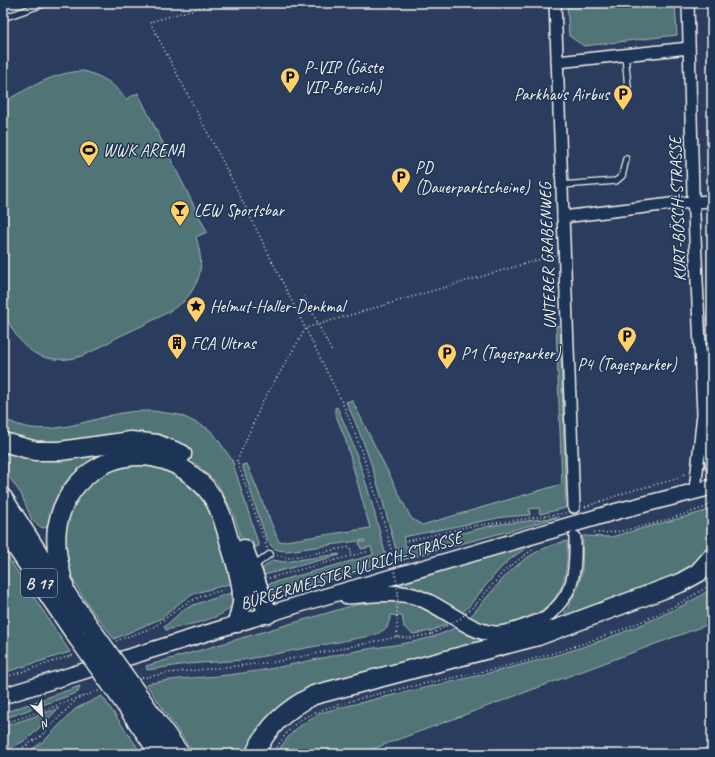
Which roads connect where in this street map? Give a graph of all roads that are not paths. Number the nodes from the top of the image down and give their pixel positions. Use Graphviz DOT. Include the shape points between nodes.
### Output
graph roads {
  1 [pos="46,3"];
  2 [pos="555,3"];
  3 [pos="688,3"];
  4 [pos="3,18"];
  5 [pos="689,48"];
  6 [pos="625,55"];
  7 [pos="557,62"];
  8 [pos="628,87"];
  9 [pos="626,159"];
  10 [pos="561,185"];
  11 [pos="712,201"];
  12 [pos="693,202"];
  13 [pos="563,217"];
  14 [pos="702,413"];
  15 [pos="3,442"];
  16 [pos="712,467"];
  17 [pos="712,488"];
  18 [pos="695,491"];
  19 [pos="3,498"];
  20 [pos="574,509"];
  21 [pos="3,528"];
  22 [pos="575,537"];
  23 [pos="270,554"];
  24 [pos="712,557"];
  25 [pos="250,569"];
  26 [pos="66,594"];
  27 [pos="320,598"];
  28 [pos="268,614"];
  29 [pos="542,621"];
  30 [pos="237,624"];
  31 [pos="85,635"];
  32 [pos="487,651"];
  33 [pos="133,689"];
  34 [pos="3,696"];
  35 [pos="155,750"];
  36 [pos="180,754"];
  37 [pos="255,754"];
  1 -- 4 [label="lane"];
  2 -- 7 [label="street, UNTERER GRABENWEG"];
  3 -- 5 [label="street, KURT-BÖSCH-STRASSE"];
  5 -- 6 [label="street"];
  5 -- 12 [label="street, KURT-BÖSCH-STRASSE"];
  6 -- 7 [label="street"];
  6 -- 8 [label="lane"];
  7 -- 10 [label="street, UNTERER GRABENWEG"];
  9 -- 10 [label="lane" via="622,176 616,181"];
  10 -- 13 [label="street, UNTERER GRABENWEG"];
  11 -- 12 [label="street"];
  12 -- 13 [label="street"];
  12 -- 14 [label="street, KURT-BÖSCH-STRASSE"];
  13 -- 20 [label="street, UNTERER GRABENWEG"];
  14 -- 16 [label="street, KURT-BÖSCH-STRASSE"];
  14 -- 18 [label="street, KURT-BÖSCH-STRASSE"];
  15 -- 25 [label="highway" via="36,451 60,451 131,441 157,444 190,458 218,483 234,514"];
  17 -- 18 [label="main road, BÜRGERMEISTER-ULRICH-STRASSE"];
  18 -- 27 [label="main road, BÜRGERMEISTER-ULRICH-STRASSE"];
  19 -- 26 [label="highway, B 17"];
  21 -- 31 [label="highway, B 17"];
  22 -- 29 [label="street" via="576,568 572,584 561,603"];
  23 -- 25 [label="lane"];
  24 -- 32 [label="highway" via="698,573 680,583 538,636"];
  25 -- 28 [label="highway"];
  26 -- 30 [label="highway" via="56,543 61,514 70,492 85,475 104,464 133,456 156,457 183,467 208,490 223,518 239,572 243,597"];
  26 -- 31 [label="highway, B 17"];
  27 -- 28 [label="main road, BÜRGERMEISTER-ULRICH-STRASSE"];
  27 -- 29 [label="main road" via="409,595 431,603 467,625 494,634 518,630"];
  28 -- 30 [label="main road, BÜRGERMEISTER-ULRICH-STRASSE"];
  29 -- 32 [label="highway" via="523,635"];
  30 -- 34 [label="main road, BÜRGERMEISTER-ULRICH-STRASSE"];
  31 -- 33 [label="highway, B 17, bridge"];
  32 -- 37 [label="highway" via="314,695 293,706 273,723"];
  33 -- 35 [label="highway, B 17"];
  33 -- 36 [label="highway, B 17"];
}
